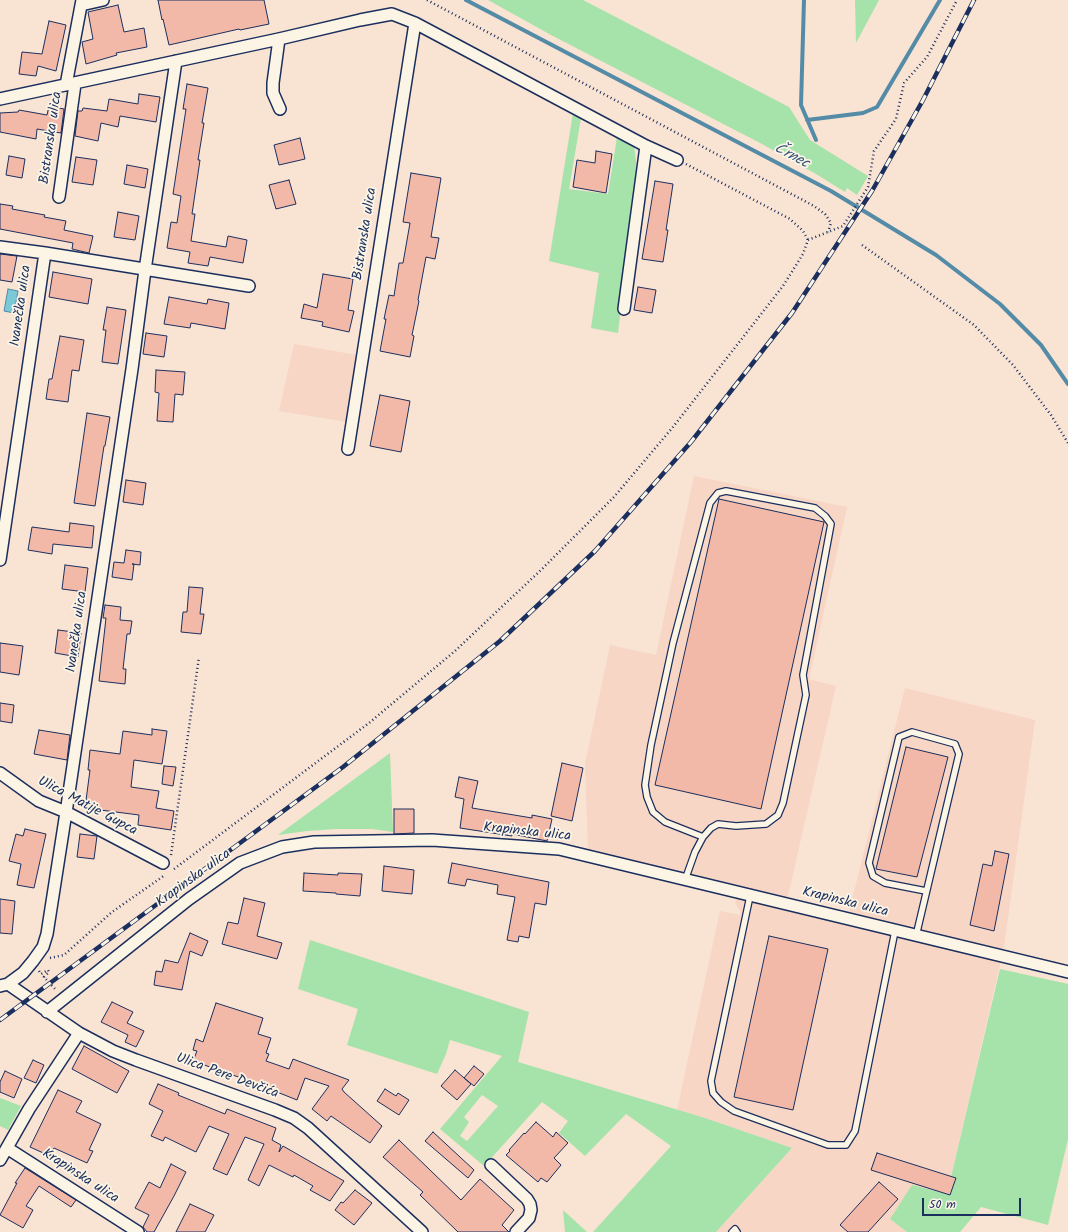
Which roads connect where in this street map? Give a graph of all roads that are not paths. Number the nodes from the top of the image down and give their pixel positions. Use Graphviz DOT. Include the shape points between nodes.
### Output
graph roads {
  1 [pos="103,0"];
  2 [pos="82,3"];
  3 [pos="415,23"];
  4 [pos="279,39"];
  5 [pos="176,61"];
  6 [pos="70,84"];
  7 [pos="0,99"];
  8 [pos="280,109"];
  9 [pos="646,146"];
  10 [pos="677,160"];
  11 [pos="59,197"];
  12 [pos="0,247"];
  13 [pos="45,253"];
  14 [pos="145,270"];
  15 [pos="249,286"];
  16 [pos="624,309"];
  17 [pos="348,449"];
  18 [pos="0,560"];
  19 [pos="0,773"];
  20 [pos="66,812"];
  21 [pos="703,837"];
  22 [pos="166,862"];
  23 [pos="685,880"];
  24 [pos="926,892"];
  25 [pos="750,896"];
  26 [pos="896,930"];
  27 [pos="916,936"];
  28 [pos="1068,972"];
  29 [pos="4,985"];
  30 [pos="47,1012"];
  31 [pos="78,1033"];
  32 [pos="7,1148"];
  33 [pos="0,1160"];
  34 [pos="491,1165"];
  35 [pos="138,1232"];
  36 [pos="422,1232"];
  37 [pos="516,1232"];
  38 [pos="732,1232"];
  39 [pos="737,1232"];
  1 -- 2 [label="street"];
  2 -- 6 [label="street"];
  3 -- 4 [label="street, Bistranska ulica" via="392,14"];
  3 -- 9 [label="street, Bistranska ulica"];
  3 -- 17 [label="street, Bistranska ulica"];
  4 -- 5 [label="street, Bistranska ulica"];
  4 -- 8 [label="street" via="273,93"];
  5 -- 6 [label="street, Bistranska ulica"];
  5 -- 14 [label="street, Ivanečka ulica"];
  6 -- 7 [label="street, Bistranska ulica"];
  6 -- 11 [label="street, Bistranska ulica"];
  9 -- 10 [label="street, Bistranska ulica"];
  9 -- 16 [label="street"];
  12 -- 13 [label="street"];
  13 -- 14 [label="street, Ivanečka ulica"];
  13 -- 18 [label="street, Ivanečka ulica"];
  14 -- 15 [label="street, Ivanečka ulica"];
  14 -- 20 [label="street, Ivanečka ulica"];
  19 -- 20 [label="street, Ulica Matije Gupca" via="39,800"];
  20 -- 22 [label="street, Ulica Matije Gupca"];
  20 -- 29 [label="street, Ivanečka ulica" via="43,947 35,965"];
  21 -- 21 [label="lane" via="718,824 766,824 778,815 783,803 806,695 803,675 831,524 815,508 726,491 718,493 710,503 673,644 645,785 653,812 665,822"];
  21 -- 23 [label="lane"];
  23 -- 25 [label="street, Krapinska ulica"];
  23 -- 30 [label="street, Krapinska ulica" via="558,849 432,840 314,842 282,847 240,863 189,899"];
  24 -- 24 [label="lane" via="958,754 955,744 912,732 898,737 869,863 872,876 885,883"];
  24 -- 27 [label="lane"];
  25 -- 26 [label="street, Krapinska ulica"];
  25 -- 26 [label="lane" via="711,1080 714,1093 721,1102 734,1111 828,1145 846,1145 855,1131"];
  26 -- 27 [label="street, Krapinska ulica"];
  27 -- 28 [label="street, Krapinska ulica"];
  29 -- 30 [label="street, Ulica Pere Devčića"];
  30 -- 31 [label="street, Ulica Pere Devčića"];
  31 -- 32 [label="street"];
  31 -- 36 [label="street, Ulica Pere Devčića" via="136,1060 294,1118"];
  32 -- 33 [label="street"];
  32 -- 35 [label="street, Krapinska ulica"];
  34 -- 37 [label="street" via="530,1204 529,1218"];
  38 -- 39 [label="lane"];
}
